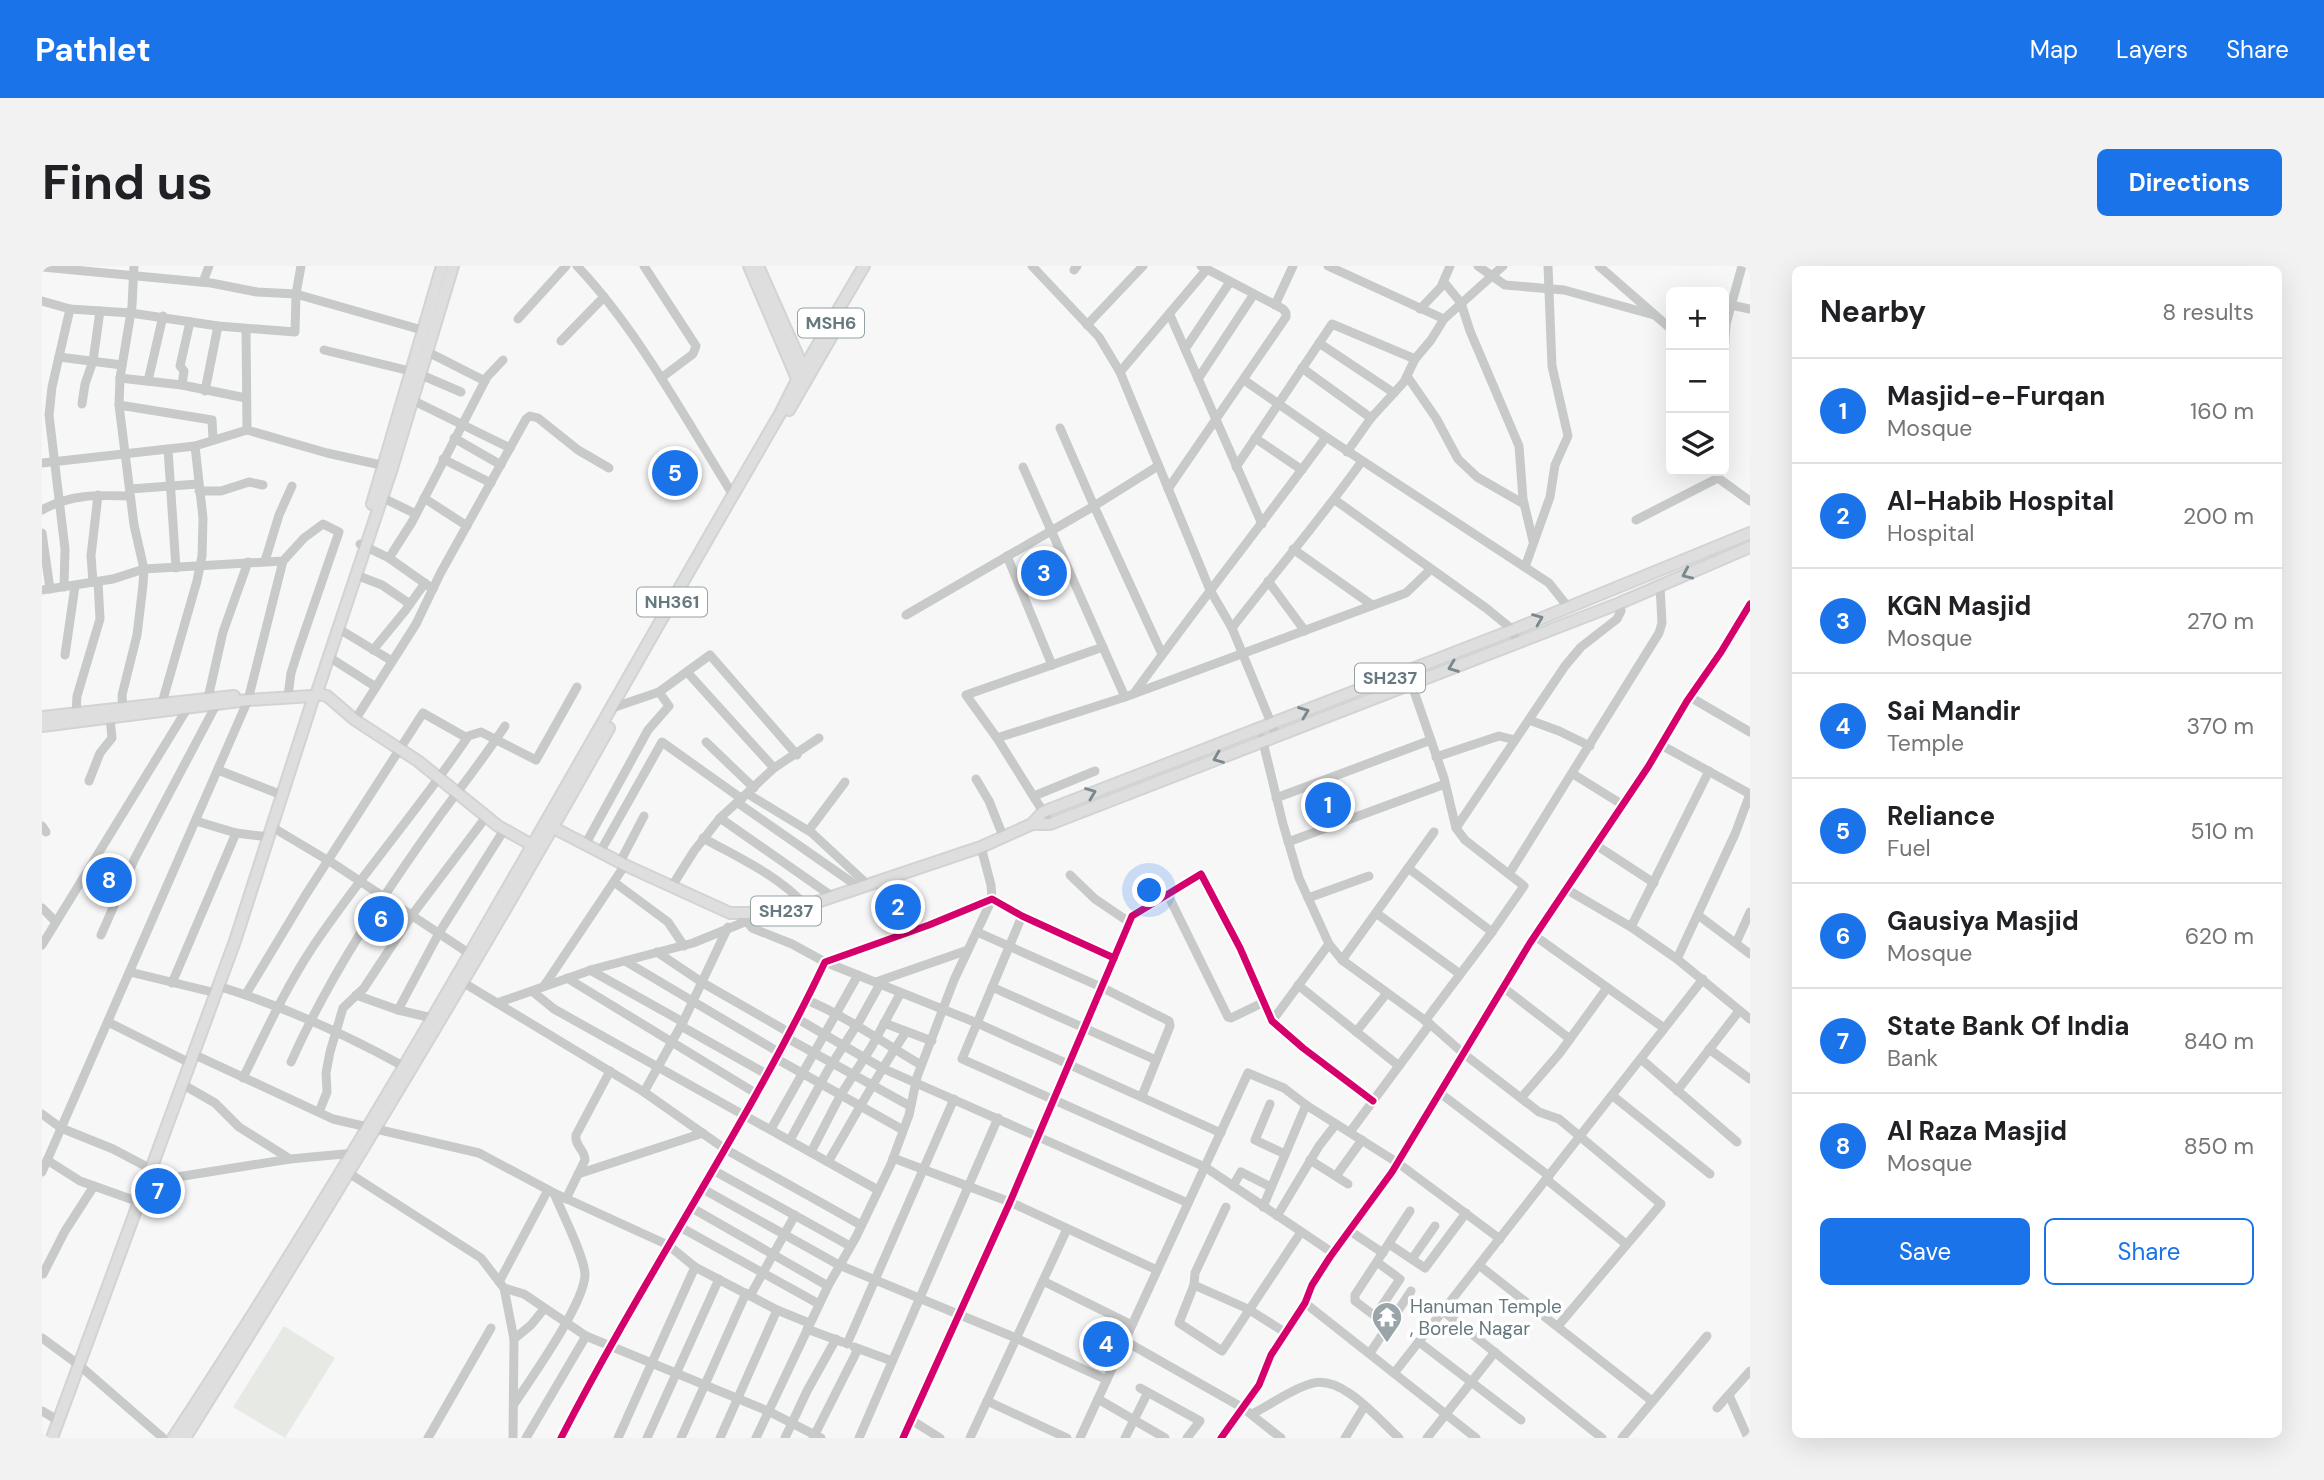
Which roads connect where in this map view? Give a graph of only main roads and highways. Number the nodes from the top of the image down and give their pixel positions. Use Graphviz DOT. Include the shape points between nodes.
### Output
graph roads {
  1 [pos="442,266"];
  2 [pos="453,266"];
  3 [pos="750,266"];
  4 [pos="758,266"];
  5 [pos="864,266"];
  6 [pos="872,266"];
  7 [pos="427,332"];
  8 [pos="803,378"];
  9 [pos="1750,533"];
  10 [pos="363,545"];
  11 [pos="1750,547"];
  12 [pos="314,693"];
  13 [pos="212,702"];
  14 [pos="617,706"];
  15 [pos="160,708"];
  16 [pos="123,712"];
  17 [pos="42,717"];
  18 [pos="42,726"];
  19 [pos="1273,730"];
  20 [pos="1260,735"];
  21 [pos="1032,824"];
  22 [pos="549,825"];
  23 [pos="532,845"];
  24 [pos="459,980"];
  25 [pos="371,1129"];
  26 [pos="346,1171"];
  27 [pos="52,1438"];
  28 [pos="173,1438"];
  29 [pos="185,1438"];
  1 -- 7 [label="main road"];
  2 -- 7 [label="main road"];
  3 -- 8 [label="main road"];
  4 -- 8 [label="main road"];
  5 -- 8 [label="main road, MSH6"];
  6 -- 8 [label="main road"];
  7 -- 10 [label="main road"];
  8 -- 14 [label="main road"];
  8 -- 14 [label="main road, NH361"];
  19 -- 9 [label="main road, SH237, one-way"];
  10 -- 12 [label="main road"];
  10 -- 12 [label="main road" via="339,629"];
  11 -- 19 [label="main road, SH237, one-way" via="1517,643"];
  12 -- 13 [label="main road"];
  12 -- 23 [label="main road" via="327,696 486,817"];
  12 -- 27 [label="main road" via="217,989"];
  13 -- 15 [label="main road"];
  13 -- 15 [label="main road" via="187,709"];
  14 -- 22 [label="main road, NH361"];
  15 -- 16 [label="main road"];
  16 -- 17 [label="main road"];
  16 -- 18 [label="main road" via="110,718"];
  19 -- 20 [label="main road, SH237"];
  20 -- 21 [label="main road, SH237, one-way" via="1050,824"];
  21 -- 20 [label="main road, SH237, one-way" via="1043,811"];
  21 -- 22 [label="main road, SH237" via="981,847 806,906 743,917 622,864"];
  22 -- 23 [label="main road"];
  22 -- 24 [label="main road"];
  23 -- 24 [label="main road"];
  24 -- 25 [label="main road"];
  24 -- 25 [label="main road" via="403,1066"];
  25 -- 26 [label="main road"];
  26 -- 28 [label="main road"];
  26 -- 29 [label="main road"];
}
